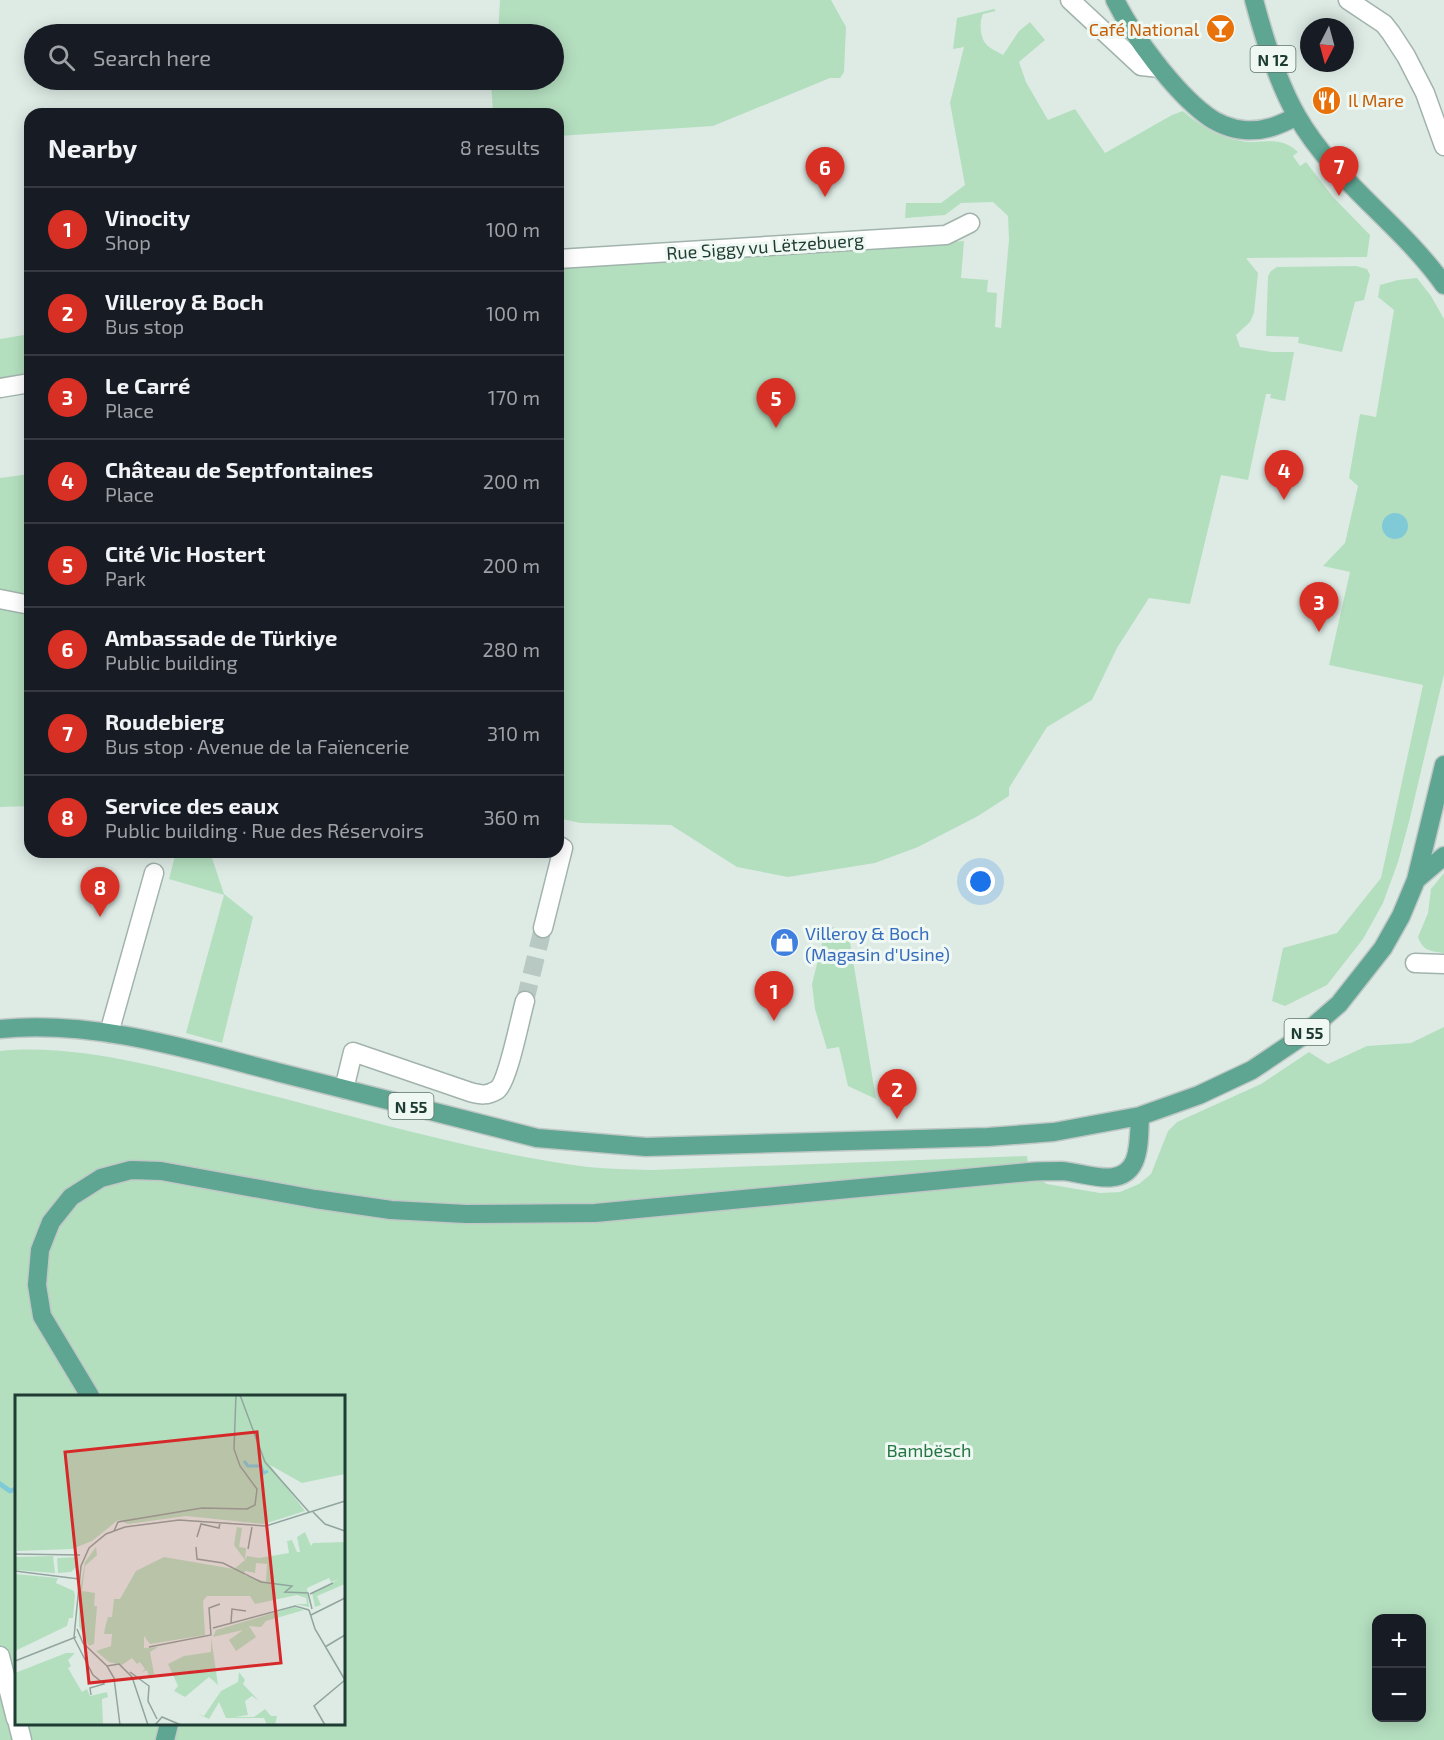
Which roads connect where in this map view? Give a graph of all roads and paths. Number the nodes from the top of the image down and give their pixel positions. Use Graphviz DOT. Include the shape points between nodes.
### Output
graph roads {
  1 [pos="1070,0"];
  2 [pos="1115,0"];
  3 [pos="1254,0"];
  4 [pos="1348,0"];
  5 [pos="1161,68"];
  6 [pos="1297,116"];
  7 [pos="1444,146"];
  8 [pos="970,223"];
  9 [pos="564,259"];
  10 [pos="1444,285"];
  11 [pos="24,384"];
  12 [pos="0,388"];
  13 [pos="0,599"];
  14 [pos="24,604"];
  15 [pos="1443,778"];
  16 [pos="1444,856"];
  17 [pos="560,858"];
  18 [pos="154,873"];
  19 [pos="1416,880"];
  20 [pos="543,928"];
  21 [pos="1415,963"];
  22 [pos="1444,964"];
  23 [pos="525,1001"];
  24 [pos="0,1029"];
  25 [pos="109,1033"];
  26 [pos="344,1089"];
  27 [pos="1140,1116"];
  28 [pos="89,1395"];
  29 [pos="0,1656"];
  30 [pos="15,1715"];
  31 [pos="18,1725"];
  32 [pos="169,1725"];
  33 [pos="22,1740"];
  34 [pos="165,1740"];
  1 -- 5 [label="street" via="1141,66"];
  2 -- 5 [label="main road"];
  3 -- 6 [label="main road, N 12"];
  4 -- 7 [label="street" via="1384,24 1401,48 1425,93"];
  5 -- 6 [label="main road" via="1207,116 1226,125 1245,130 1265,129"];
  6 -- 10 [label="main road, N 12" via="1343,175"];
  8 -- 9 [label="street, Rue Siggy vu Lëtzebuerg" via="946,235"];
  11 -- 12 [label="street"];
  13 -- 14 [label="street"];
  15 -- 19 [label="main road"];
  16 -- 19 [label="main road"];
  17 -- 20 [label="street"];
  18 -- 25 [label="street"];
  19 -- 27 [label="main road, N 55" via="1383,948 1339,1004 1309,1030 1252,1070"];
  21 -- 22 [label="street"];
  23 -- 26 [label="street" via="506,1075 499,1089 485,1096 353,1052"];
  24 -- 25 [label="main road, N 55"];
  25 -- 26 [label="main road, N 55"];
  26 -- 27 [label="main road, N 55" via="537,1138 646,1147 988,1137 1054,1132"];
  27 -- 28 [label="main road" via="1135,1161 1119,1176 1029,1172 595,1213 392,1210 161,1171 131,1170 101,1178 71,1197 51,1222 40,1251 37,1285 42,1316"];
  29 -- 30 [label="street"];
  31 -- 33 [label="street"];
  32 -- 34 [label="main road"];
}
